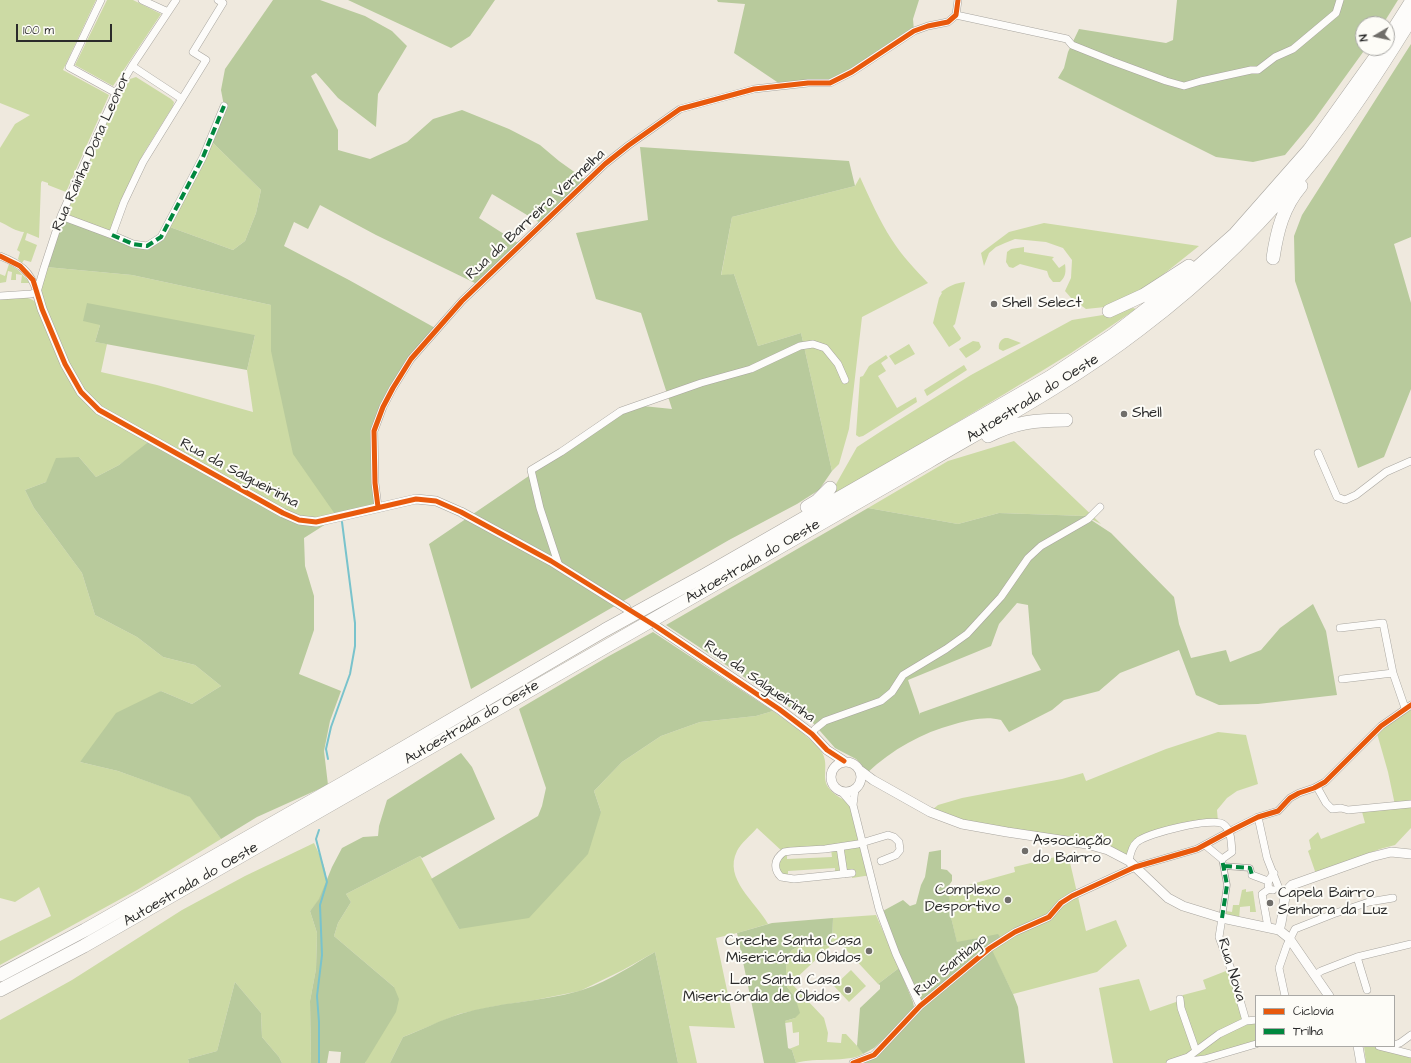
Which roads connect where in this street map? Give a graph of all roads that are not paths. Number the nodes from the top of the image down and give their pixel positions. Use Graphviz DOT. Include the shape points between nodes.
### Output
graph roads {
  1 [pos="101,0"];
  2 [pos="142,0"];
  3 [pos="176,0"];
  4 [pos="958,0"];
  5 [pos="1340,0"];
  6 [pos="220,1"];
  7 [pos="1411,2"];
  8 [pos="168,12"];
  9 [pos="956,15"];
  10 [pos="1411,19"];
  11 [pos="1395,27"];
  12 [pos="1376,56"];
  13 [pos="132,66"];
  14 [pos="116,93"];
  15 [pos="182,99"];
  16 [pos="224,106"];
  17 [pos="1323,148"];
  18 [pos="61,216"];
  19 [pos="112,236"];
  20 [pos="1223,245"];
  21 [pos="0,256"];
  22 [pos="1273,258"];
  23 [pos="37,292"];
  24 [pos="0,296"];
  25 [pos="1109,311"];
  26 [pos="845,380"];
  27 [pos="1066,420"];
  28 [pos="1318,453"];
  29 [pos="1411,460"];
  30 [pos="928,462"];
  31 [pos="830,488"];
  32 [pos="378,507"];
  33 [pos="1100,507"];
  34 [pos="559,566"];
  35 [pos="704,575"];
  36 [pos="626,608"];
  37 [pos="657,627"];
  38 [pos="1340,628"];
  39 [pos="1392,673"];
  40 [pos="1342,679"];
  41 [pos="1408,707"];
  42 [pos="812,734"];
  43 [pos="827,750"];
  44 [pos="844,761"];
  45 [pos="833,768"];
  46 [pos="861,771"];
  47 [pos="873,780"];
  48 [pos="857,787"];
  49 [pos="1317,787"];
  50 [pos="841,791"];
  51 [pos="1411,804"];
  52 [pos="853,805"];
  53 [pos="1258,818"];
  54 [pos="1230,832"];
  55 [pos="863,843"];
  56 [pos="1205,845"];
  57 [pos="840,847"];
  58 [pos="1410,852"];
  59 [pos="881,861"];
  60 [pos="1223,863"];
  61 [pos="1132,864"];
  62 [pos="852,873"];
  63 [pos="844,874"];
  64 [pos="1274,874"];
  65 [pos="1252,875"];
  66 [pos="1268,881"];
  67 [pos="1269,889"];
  68 [pos="1285,892"];
  69 [pos="1393,898"];
  70 [pos="1222,918"];
  71 [pos="1268,927"];
  72 [pos="1279,930"];
  73 [pos="1290,938"];
  74 [pos="1411,944"];
  75 [pos="1357,957"];
  76 [pos="0,975"];
  77 [pos="1315,975"];
  78 [pos="0,990"];
  79 [pos="1367,990"];
  80 [pos="1285,995"];
  81 [pos="1328,995"];
  82 [pos="1180,999"];
  83 [pos="920,1006"];
  84 [pos="1255,1020"];
  85 [pos="1246,1021"];
  86 [pos="1411,1036"];
  87 [pos="1255,1044"];
  88 [pos="1395,1045"];
  89 [pos="1358,1047"];
  90 [pos="1392,1047"];
  91 [pos="1196,1051"];
  92 [pos="1411,1054"];
  93 [pos="854,1063"];
  94 [pos="1170,1063"];
  95 [pos="1174,1063"];
  96 [pos="1362,1063"];
  1 -- 14 [label="street" via="69,67"];
  2 -- 8 [label="street"];
  3 -- 8 [label="street, Rua Rainha Dona Leonor"];
  4 -- 9 [label="street"];
  5 -- 9 [label="street" via="1336,13 1293,49 1275,57 1258,70 1184,86 1112,61 1067,40"];
  6 -- 15 [label="street" via="193,52 206,60"];
  7 -- 11 [label="highway"];
  8 -- 13 [label="street, Rua Rainha Dona Leonor"];
  9 -- 32 [label="street, Rua da Barreira Vermelha" via="948,22 914,31 852,72 830,83 754,89 680,110 605,164 462,301 411,359 383,407 374,431"];
  10 -- 17 [label="highway, Autoestrada do Oeste" via="1358,101"];
  12 -- 20 [label="highway, Autoestrada do Oeste" via="1309,150"];
  13 -- 14 [label="street, Rua Rainha Dona Leonor"];
  13 -- 15 [label="street"];
  14 -- 18 [label="street, Rua Rainha Dona Leonor"];
  15 -- 19 [label="street" via="143,162 124,202"];
  16 -- 19 [label="street" via="203,157 161,237 147,246"];
  17 -- 22 [label="highway" via="1317,167 1297,190 1282,218"];
  17 -- 30 [label="highway, Autoestrada do Oeste" via="1288,191 1242,240 1150,322 1051,390"];
  18 -- 19 [label="street"];
  18 -- 23 [label="street, Rua Rainha Dona Leonor"];
  20 -- 25 [label="highway" via="1144,295"];
  20 -- 35 [label="highway, Autoestrada do Oeste" via="1176,287 1113,335 1050,377"];
  21 -- 23 [label="street" via="13,261 26,271 33,280"];
  23 -- 24 [label="street"];
  23 -- 32 [label="street, Rua da Salgueirinha" via="65,364 81,392 99,410 299,520 316,522"];
  26 -- 34 [label="street" via="838,364 825,348 813,344 800,346 751,369 701,383 621,411 531,470"];
  27 -- 30 [label="highway" via="1034,420 1019,423 951,456"];
  28 -- 29 [label="street" via="1337,496 1345,500 1356,495 1386,472"];
  30 -- 78 [label="highway, Autoestrada do Oeste" via="84,946"];
  31 -- 35 [label="highway" via="817,501 736,550"];
  32 -- 34 [label="street, Rua da Salgueirinha" via="416,499 436,501"];
  33 -- 42 [label="street" via="1088,519 1041,546 1028,558 1001,597 967,634 903,675 892,692 880,701 825,721"];
  34 -- 36 [label="street, Rua da Salgueirinha"];
  35 -- 76 [label="highway, Autoestrada do Oeste" via="112,915"];
  37 -- 42 [label="street, Rua da Salgueirinha"];
  38 -- 39 [label="street" via="1383,623"];
  39 -- 40 [label="street"];
  39 -- 41 [label="street"];
  41 -- 49 [label="street, Rua Santiago" via="1381,726"];
  42 -- 43 [label="street, Rua da Salgueirinha"];
  43 -- 44 [label="street, Rua da Salgueirinha"];
  43 -- 45 [label="street, Rua da Salgueirinha"];
  44 -- 45 [label="street"];
  44 -- 46 [label="street" via="854,763"];
  45 -- 50 [label="street" via="832,782"];
  46 -- 47 [label="street"];
  46 -- 48 [label="street" via="862,778"];
  47 -- 48 [label="street"];
  47 -- 61 [label="street" via="930,812 962,824 1087,844 1108,850"];
  48 -- 50 [label="street" via="846,792"];
  48 -- 52 [label="street"];
  49 -- 51 [label="street" via="1332,809 1348,810"];
  49 -- 53 [label="street, Rua Santiago" via="1290,798 1278,811"];
  50 -- 52 [label="street"];
  52 -- 55 [label="street"];
  53 -- 54 [label="street, Rua Santiago"];
  53 -- 64 [label="street" via="1267,858"];
  54 -- 56 [label="street, Rua Santiago"];
  54 -- 60 [label="street" via="1232,852"];
  54 -- 61 [label="street" via="1225,825 1210,822 1182,826 1156,834 1137,841 1133,848"];
  55 -- 57 [label="street"];
  55 -- 59 [label="street" via="888,835 899,842 900,850 896,855"];
  55 -- 83 [label="street" via="879,909"];
  56 -- 60 [label="street"];
  56 -- 61 [label="street, Rua Santiago" via="1185,854"];
  57 -- 63 [label="street"];
  57 -- 63 [label="street" via="784,852 775,865 781,877 794,879"];
  58 -- 68 [label="street" via="1391,852 1370,857 1292,885"];
  60 -- 65 [label="street" via="1250,868"];
  60 -- 70 [label="street" via="1227,885"];
  61 -- 70 [label="street" via="1168,898 1183,906"];
  61 -- 83 [label="street, Rua Santiago" via="1061,903 1049,917 1015,932 990,948"];
  62 -- 63 [label="street"];
  64 -- 66 [label="street"];
  64 -- 68 [label="street"];
  65 -- 66 [label="street"];
  66 -- 67 [label="street"];
  67 -- 68 [label="street"];
  67 -- 71 [label="street" via="1262,894"];
  68 -- 72 [label="street" via="1283,918"];
  69 -- 73 [label="street" via="1369,902 1333,914 1295,929"];
  70 -- 71 [label="street"];
  70 -- 85 [label="street, Rua Nova" via="1218,937 1232,972"];
  71 -- 72 [label="street"];
  72 -- 73 [label="street"];
  73 -- 77 [label="street"];
  73 -- 80 [label="street" via="1279,968"];
  74 -- 75 [label="street"];
  75 -- 77 [label="street"];
  75 -- 79 [label="street"];
  77 -- 81 [label="street"];
  82 -- 91 [label="street"];
  83 -- 93 [label="street, Rua Santiago" via="874,1054"];
  84 -- 85 [label="street"];
  85 -- 91 [label="street" via="1219,1034"];
  86 -- 88 [label="street"];
  87 -- 95 [label="street" via="1204,1059"];
  89 -- 96 [label="street"];
  90 -- 92 [label="street" via="1399,1052"];
  91 -- 94 [label="street" via="1188,1057"];
}
